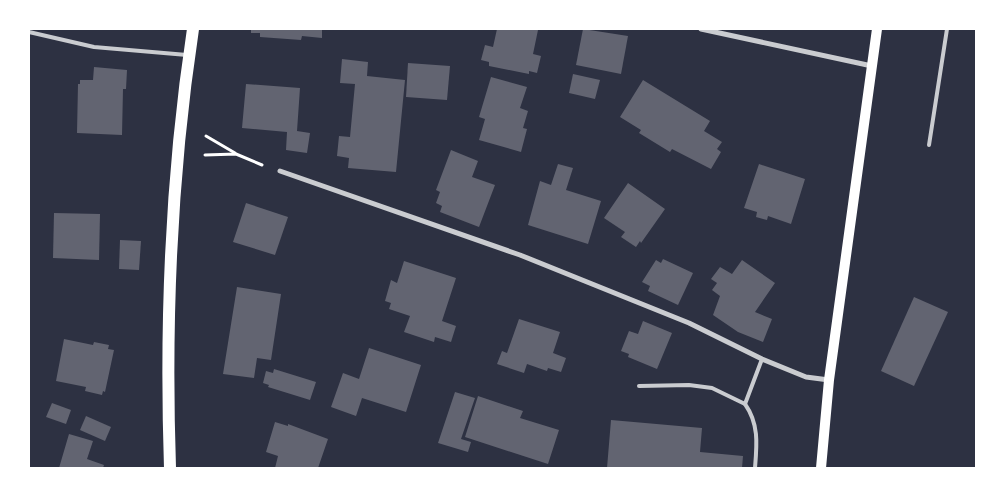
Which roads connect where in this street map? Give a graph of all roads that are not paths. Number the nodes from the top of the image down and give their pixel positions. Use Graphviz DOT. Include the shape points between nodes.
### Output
graph roads {
  1 [pos="193,29"];
  2 [pos="701,29"];
  3 [pos="877,29"];
  4 [pos="947,29"];
  5 [pos="29,32"];
  6 [pos="189,56"];
  7 [pos="872,66"];
  8 [pos="928,145"];
  9 [pos="280,171"];
  10 [pos="762,359"];
  11 [pos="828,380"];
  12 [pos="639,386"];
  13 [pos="746,404"];
  14 [pos="170,468"];
  15 [pos="755,468"];
  16 [pos="821,468"];
  1 -- 6 [label="main road"];
  2 -- 7 [label="street"];
  3 -- 7 [label="main road"];
  4 -- 8 [label="lane"];
  5 -- 6 [label="lane" via="94,47"];
  6 -- 14 [label="main road" via="174,201 168,316"];
  7 -- 11 [label="main road"];
  9 -- 10 [label="street" via="531,260 689,323"];
  10 -- 11 [label="street" via="806,378"];
  10 -- 13 [label="lane"];
  11 -- 16 [label="main road"];
  12 -- 13 [label="lane" via="689,384 712,388"];
  13 -- 15 [label="lane" via="754,416 756,430"];
}
